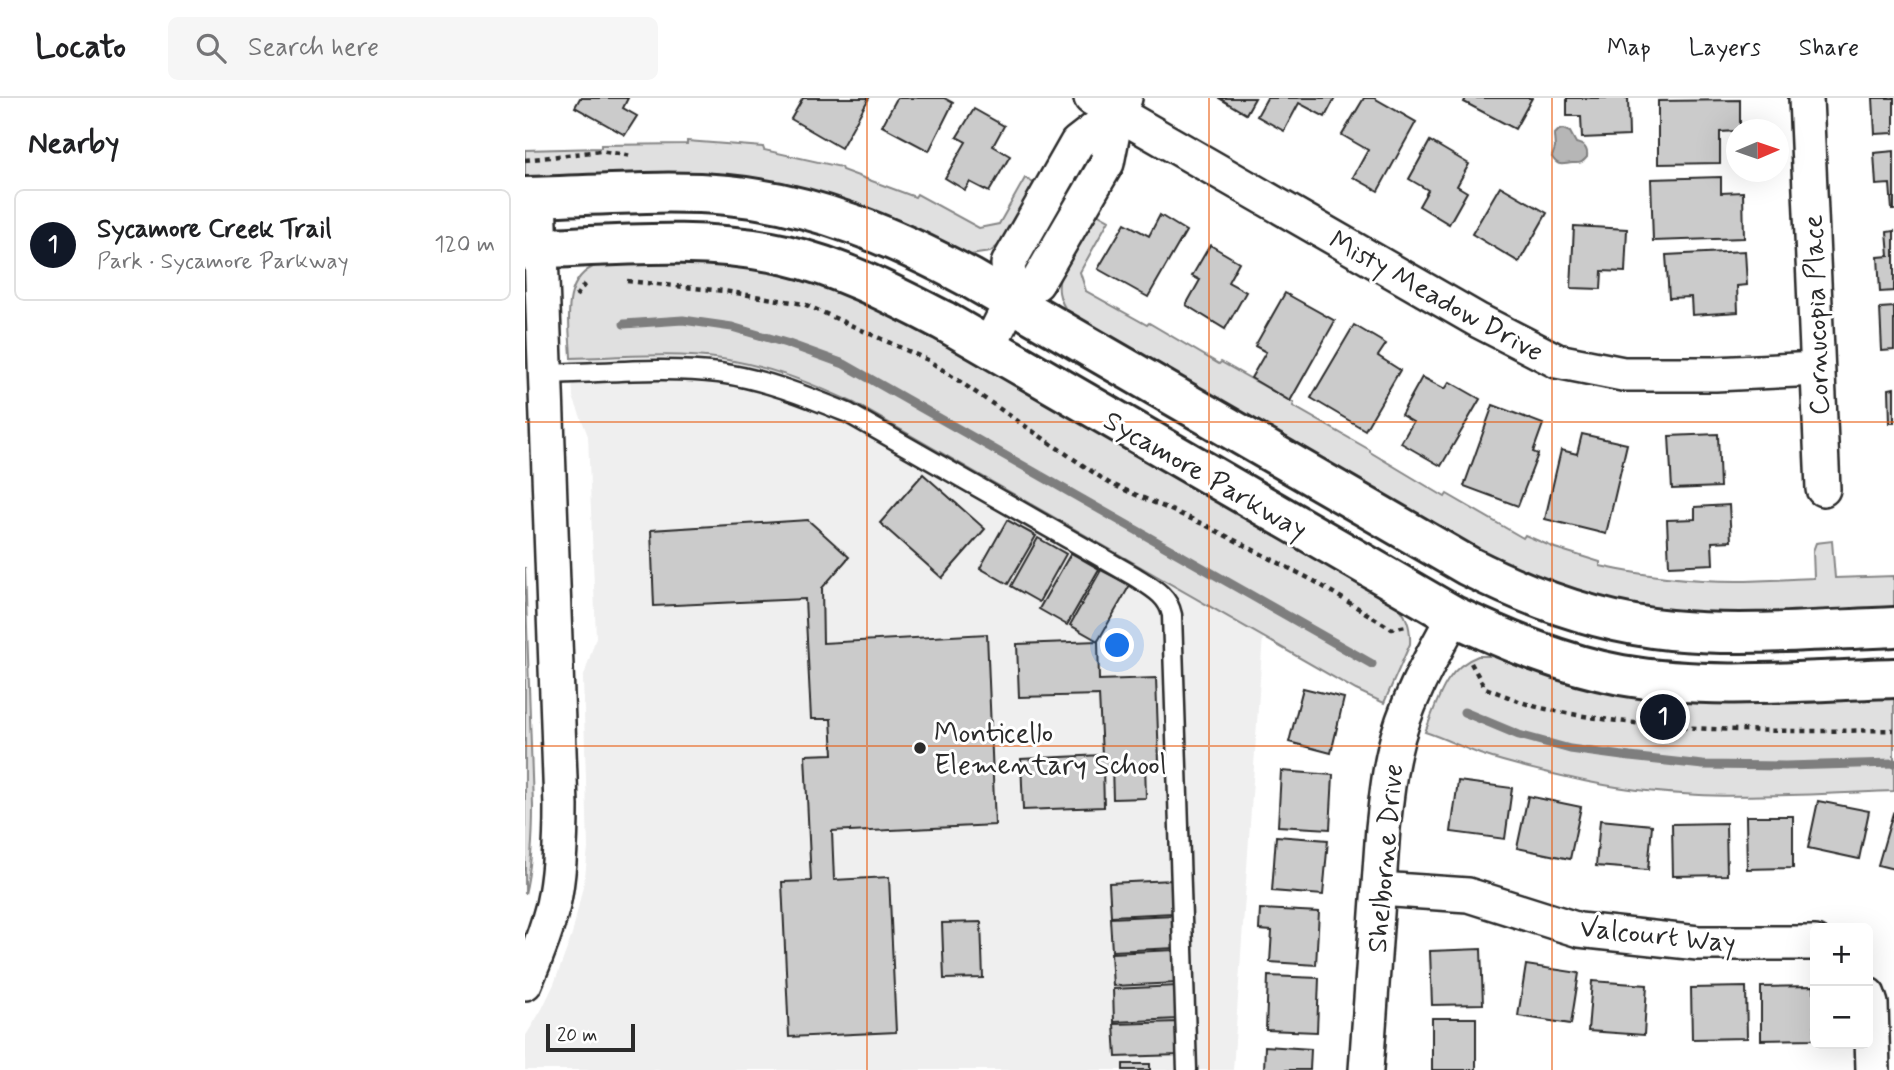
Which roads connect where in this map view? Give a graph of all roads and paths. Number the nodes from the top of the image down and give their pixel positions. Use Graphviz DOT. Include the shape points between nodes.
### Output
graph roads {
  1 [pos="1807,98"];
  2 [pos="1111,103"];
  3 [pos="632,156"];
  4 [pos="525,160"];
  5 [pos="532,197"];
  6 [pos="533,249"];
  7 [pos="595,276"];
  8 [pos="1011,302"];
  9 [pos="573,305"];
  10 [pos="988,348"];
  11 [pos="1817,369"];
  12 [pos="546,374"];
  13 [pos="1823,489"];
  14 [pos="1454,617"];
  15 [pos="1894,627"];
  16 [pos="1894,678"];
  17 [pos="1379,889"];
  18 [pos="1810,943"];
  19 [pos="525,983"];
  20 [pos="1872,1049"];
  21 [pos="1187,1070"];
  22 [pos="1366,1070"];
  23 [pos="1873,1070"];
  1 -- 11 [label="street, Cornucopia Place"];
  2 -- 8 [label="street" via="1107,163 1037,283"];
  2 -- 11 [label="street, Misty Meadow Drive" via="1479,321 1557,361 1623,374"];
  3 -- 4 [label="path" via="600,151"];
  5 -- 6 [label="street"];
  5 -- 8 [label="main road, Sycamore Parkway" via="688,192 774,202 827,214 877,233 922,252"];
  6 -- 10 [label="main road, Sycamore Parkway" via="719,245 786,256 887,292"];
  6 -- 12 [label="street"];
  7 -- 9 [label="path" via="579,290"];
  8 -- 10 [label="street"];
  8 -- 15 [label="main road, Sycamore Parkway" via="1468,566 1535,597 1589,615 1668,630"];
  10 -- 14 [label="main road, Sycamore Parkway"];
  11 -- 13 [label="street, Cornucopia Place"];
  12 -- 19 [label="street" via="562,806 553,904"];
  12 -- 21 [label="lane" via="719,373 803,394 848,413 1165,598 1172,615"];
  14 -- 16 [label="main road, Sycamore Parkway" via="1510,642 1620,674 1733,683"];
  14 -- 17 [label="street, Shelborne Drive" via="1404,718 1394,750"];
  17 -- 18 [label="street, Valcourt Way" via="1468,895 1579,930 1698,943"];
  17 -- 22 [label="street, Shelborne Drive"];
  20 -- 23 [label="street"];
}
